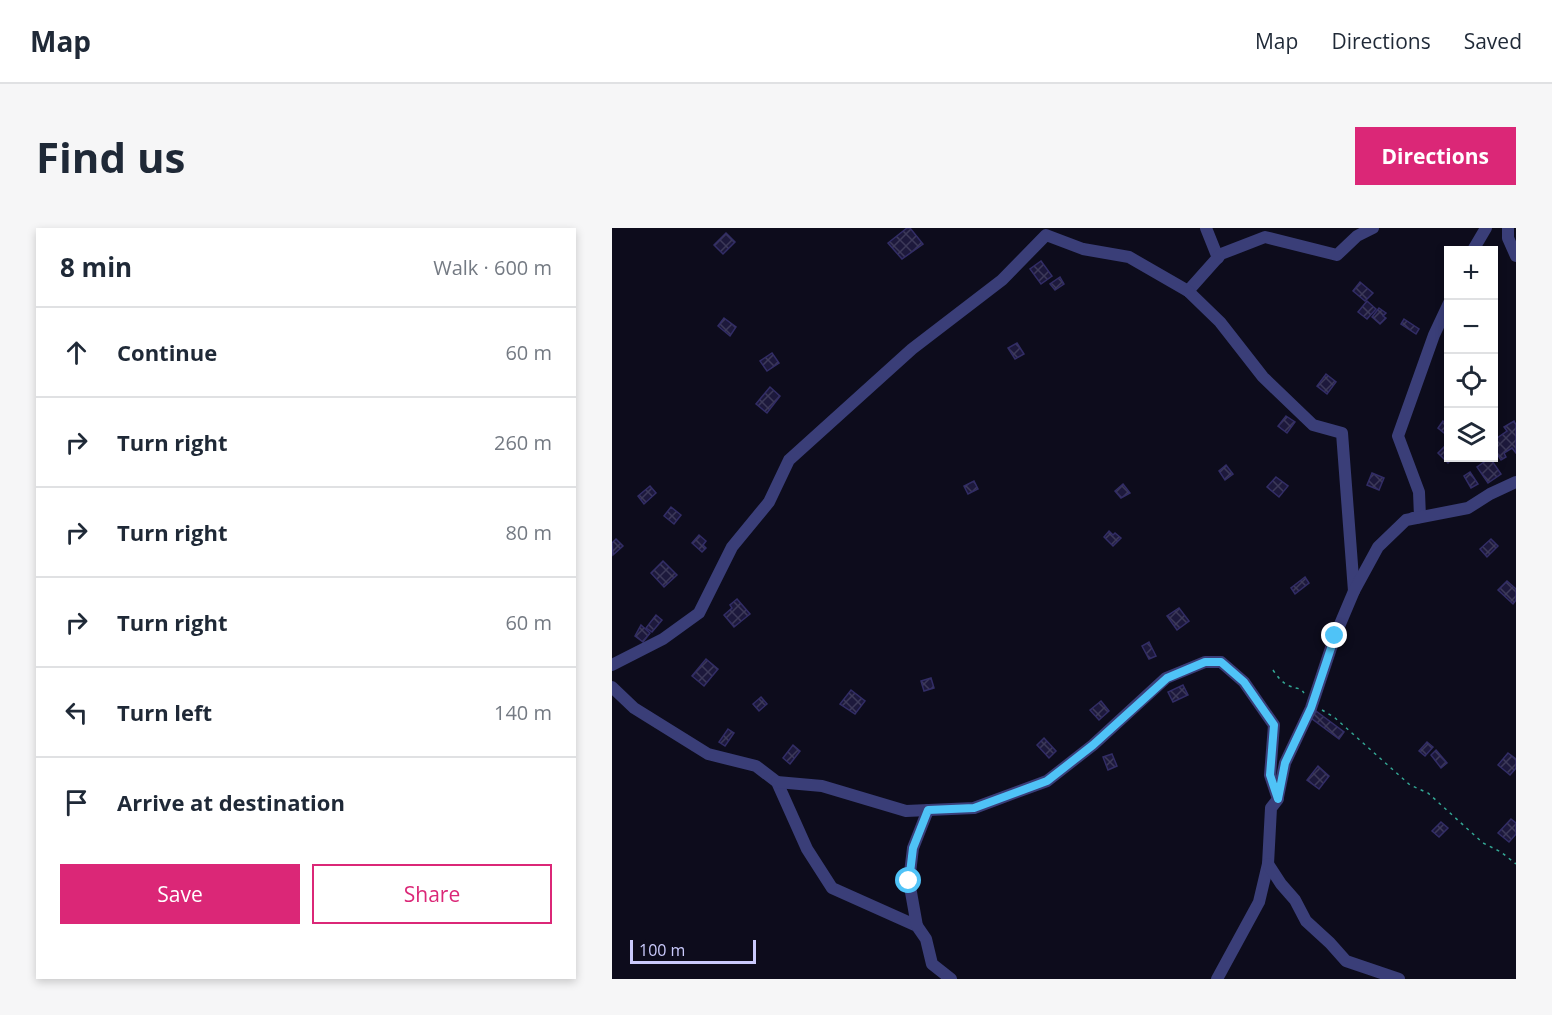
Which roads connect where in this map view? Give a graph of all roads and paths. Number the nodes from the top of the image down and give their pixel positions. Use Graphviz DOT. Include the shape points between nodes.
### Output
graph roads {
  1 [pos="1206,228"];
  2 [pos="1373,228"];
  3 [pos="1486,228"];
  4 [pos="1508,228"];
  5 [pos="1475,246"];
  6 [pos="1516,256"];
  7 [pos="1218,258"];
  8 [pos="1188,291"];
  9 [pos="1444,314"];
  10 [pos="1516,482"];
  11 [pos="1406,520"];
  12 [pos="1354,591"];
  13 [pos="612,665"];
  14 [pos="1273,670"];
  15 [pos="612,687"];
  16 [pos="1312,704"];
  17 [pos="777,782"];
  18 [pos="1278,799"];
  19 [pos="928,810"];
  20 [pos="1268,864"];
  21 [pos="1516,864"];
  22 [pos="917,926"];
  23 [pos="951,979"];
  24 [pos="1217,979"];
  25 [pos="1399,979"];
  1 -- 7 [label="street"];
  2 -- 7 [label="street" via="1336,255 1265,237"];
  3 -- 5 [label="street"];
  4 -- 6 [label="street"];
  7 -- 8 [label="street"];
  8 -- 12 [label="street" via="1220,322 1263,377 1313,425 1342,433"];
  8 -- 13 [label="street" via="1129,257 1083,249 1046,235 1002,280 912,349 789,460 769,502 732,547 699,614 663,639"];
  9 -- 11 [label="street" via="1398,436 1419,492 1420,517"];
  10 -- 11 [label="street" via="1468,508"];
  11 -- 12 [label="street" via="1378,547"];
  12 -- 16 [label="street"];
  14 -- 16 [label="path" via="1290,688 1301,689"];
  15 -- 17 [label="street" via="634,708 708,754 756,766"];
  16 -- 18 [label="street" via="1285,763"];
  16 -- 21 [label="path" via="1334,717 1410,785 1428,793 1483,843"];
  17 -- 19 [label="street" via="822,786 906,811"];
  17 -- 22 [label="street" via="807,849 832,888"];
  18 -- 19 [label="street" via="1270,775 1274,725 1244,682 1221,662 1205,662 1167,678 1047,781 974,808"];
  18 -- 20 [label="street" via="1271,808"];
  19 -- 22 [label="street" via="913,848 909,881"];
  20 -- 24 [label="street" via="1260,902"];
  20 -- 25 [label="street" via="1306,921 1346,961"];
  22 -- 23 [label="street" via="926,939 932,964"];
}
